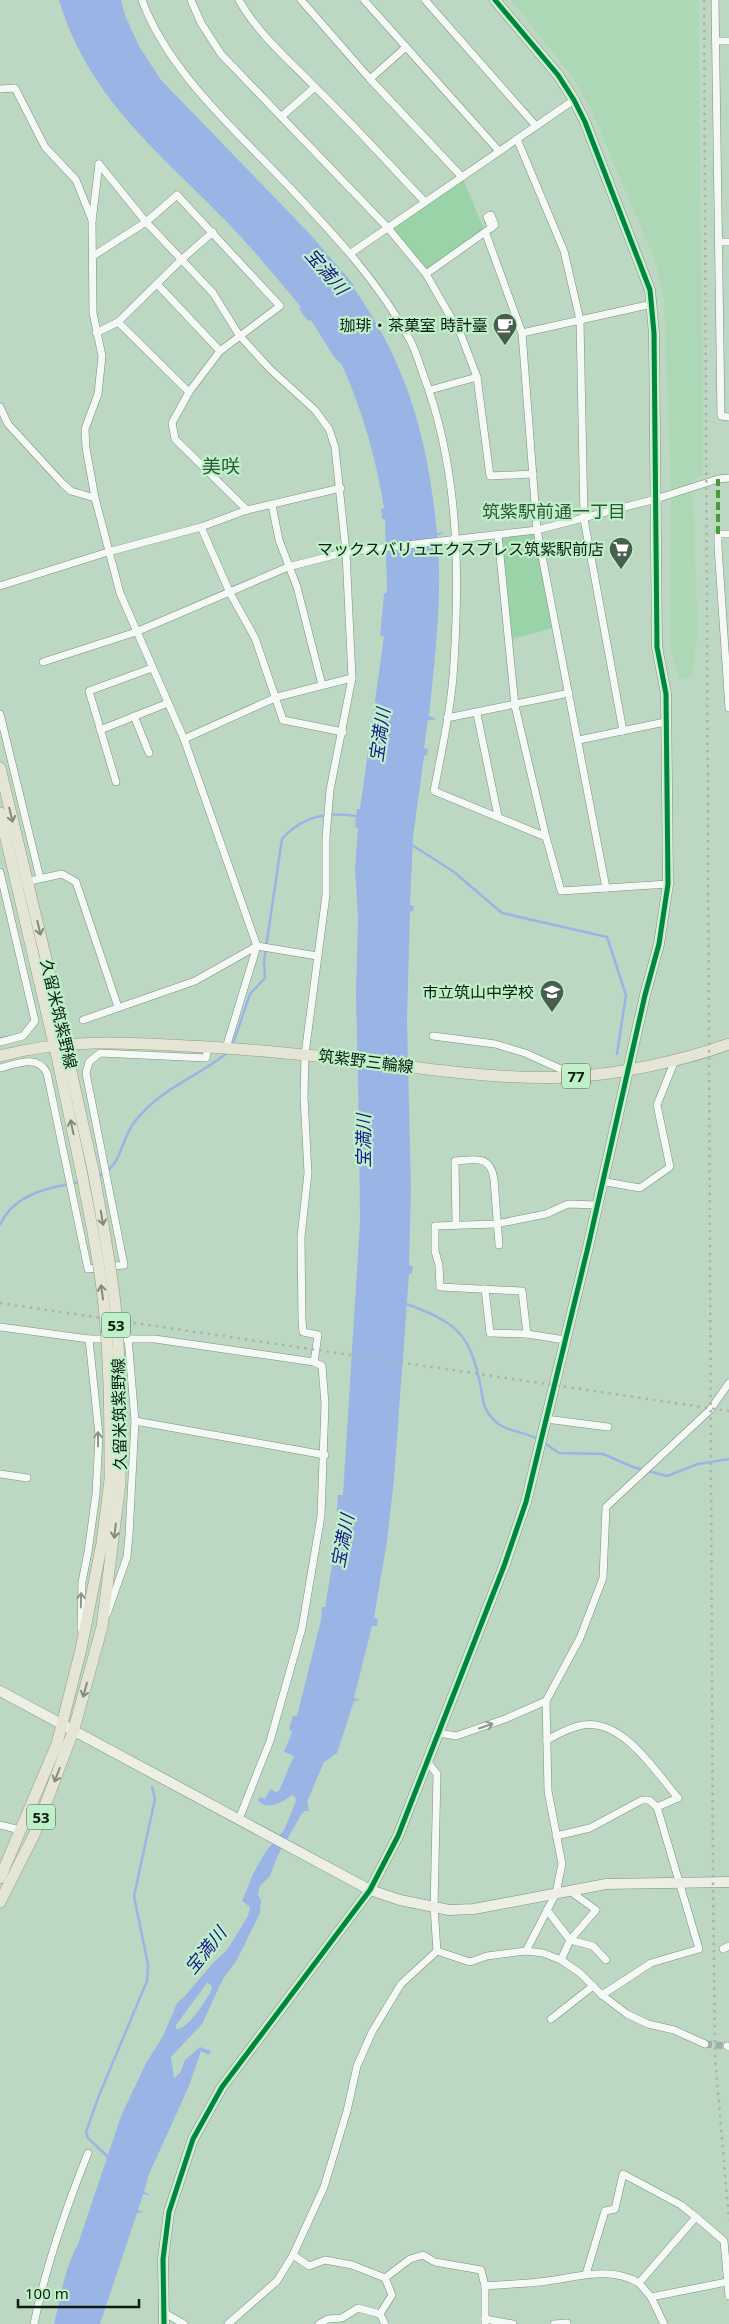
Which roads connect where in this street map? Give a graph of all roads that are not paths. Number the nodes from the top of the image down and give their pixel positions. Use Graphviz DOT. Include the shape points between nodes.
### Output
graph roads {
  1 [pos="142,0"];
  2 [pos="191,0"];
  3 [pos="239,0"];
  4 [pos="301,0"];
  5 [pos="364,0"];
  6 [pos="425,0"];
  7 [pos="495,0"];
  8 [pos="715,0"];
  9 [pos="729,41"];
  10 [pos="716,42"];
  11 [pos="406,47"];
  12 [pos="370,79"];
  13 [pos="315,86"];
  14 [pos="0,88"];
  15 [pos="574,100"];
  16 [pos="282,116"];
  17 [pos="536,126"];
  18 [pos="517,139"];
  19 [pos="499,151"];
  20 [pos="462,177"];
  21 [pos="425,202"];
  22 [pos="92,220"];
  23 [pos="146,222"];
  24 [pos="388,228"];
  25 [pos="492,228"];
  26 [pos="213,232"];
  27 [pos="486,234"];
  28 [pos="718,242"];
  29 [pos="729,242"];
  30 [pos="351,253"];
  31 [pos="93,256"];
  32 [pos="181,260"];
  33 [pos="426,274"];
  34 [pos="158,285"];
  35 [pos="652,304"];
  36 [pos="580,320"];
  37 [pos="118,322"];
  38 [pos="96,333"];
  39 [pos="522,333"];
  40 [pos="239,335"];
  41 [pos="220,351"];
  42 [pos="477,377"];
  43 [pos="430,390"];
  44 [pos="189,392"];
  45 [pos="0,407"];
  46 [pos="729,417"];
  47 [pos="533,474"];
  48 [pos="729,478"];
  49 [pos="341,488"];
  50 [pos="95,498"];
  51 [pos="656,499"];
  52 [pos="272,504"];
  53 [pos="247,510"];
  54 [pos="584,519"];
  55 [pos="201,527"];
  56 [pos="537,530"];
  57 [pos="729,534"];
  58 [pos="498,535"];
  59 [pos="453,540"];
  60 [pos="108,552"];
  61 [pos="346,552"];
  62 [pos="288,567"];
  63 [pos="0,586"];
  64 [pos="230,593"];
  65 [pos="136,632"];
  66 [pos="43,662"];
  67 [pos="152,668"];
  68 [pos="352,678"];
  69 [pos="322,686"];
  70 [pos="569,693"];
  71 [pos="277,697"];
  72 [pos="168,703"];
  73 [pos="515,706"];
  74 [pos="729,708"];
  75 [pos="0,714"];
  76 [pos="477,714"];
  77 [pos="134,716"];
  78 [pos="447,718"];
  79 [pos="666,722"];
  80 [pos="100,730"];
  81 [pos="622,731"];
  82 [pos="343,732"];
  83 [pos="184,739"];
  84 [pos="578,740"];
  85 [pos="149,753"];
  86 [pos="0,768"];
  87 [pos="116,782"];
  88 [pos="0,814"];
  89 [pos="498,816"];
  90 [pos="546,837"];
  91 [pos="0,872"];
  92 [pos="40,878"];
  93 [pos="22,882"];
  94 [pos="668,884"];
  95 [pos="606,888"];
  96 [pos="257,946"];
  97 [pos="317,956"];
  98 [pos="118,1007"];
  99 [pos="83,1020"];
  100 [pos="433,1036"];
  101 [pos="0,1042"];
  102 [pos="59,1044"];
  103 [pos="729,1044"];
  104 [pos="208,1047"];
  105 [pos="226,1048"];
  106 [pos="305,1054"];
  107 [pos="0,1056"];
  108 [pos="675,1060"];
  109 [pos="0,1068"];
  110 [pos="628,1069"];
  111 [pos="578,1076"];
  112 [pos="606,1182"];
  113 [pos="597,1204"];
  114 [pos="456,1224"];
  115 [pos="496,1224"];
  116 [pos="498,1245"];
  117 [pos="485,1289"];
  118 [pos="0,1327"];
  119 [pos="528,1334"];
  120 [pos="128,1338"];
  121 [pos="89,1339"];
  122 [pos="565,1340"];
  123 [pos="314,1362"];
  124 [pos="729,1383"];
  125 [pos="546,1419"];
  126 [pos="135,1421"];
  127 [pos="608,1427"];
  128 [pos="325,1456"];
  129 [pos="0,1474"];
  130 [pos="27,1478"];
  131 [pos="115,1481"];
  132 [pos="102,1627"];
  133 [pos="81,1649"];
  134 [pos="0,1691"];
  135 [pos="546,1701"];
  136 [pos="62,1724"];
  137 [pos="74,1730"];
  138 [pos="439,1733"];
  139 [pos="547,1740"];
  140 [pos="428,1761"];
  141 [pos="657,1808"];
  142 [pos="243,1821"];
  143 [pos="0,1825"];
  144 [pos="20,1830"];
  145 [pos="556,1836"];
  146 [pos="0,1878"];
  147 [pos="679,1881"];
  148 [pos="729,1882"];
  149 [pos="370,1890"];
  150 [pos="574,1890"];
  151 [pos="556,1892"];
  152 [pos="0,1902"];
  153 [pos="434,1906"];
  154 [pos="547,1910"];
  155 [pos="570,1940"];
  156 [pos="437,1951"];
  157 [pos="526,1951"];
  158 [pos="560,1960"];
  159 [pos="606,1960"];
  160 [pos="593,1986"];
  161 [pos="602,1995"];
  162 [pos="551,2020"];
  163 [pos="705,2044"];
  164 [pos="88,2153"];
  165 [pos="696,2217"];
  166 [pos="294,2255"];
  167 [pos="586,2274"];
  168 [pos="385,2278"];
  169 [pos="727,2282"];
  170 [pos="639,2283"];
  171 [pos="485,2286"];
  172 [pos="729,2296"];
  173 [pos="650,2297"];
  174 [pos="163,2312"];
  175 [pos="380,2314"];
  176 [pos="662,2321"];
  177 [pos="485,2322"];
  178 [pos="567,2323"];
  179 [pos="34,2324"];
  180 [pos="164,2324"];
  181 [pos="184,2324"];
  182 [pos="228,2324"];
  183 [pos="319,2324"];
  184 [pos="385,2324"];
  185 [pos="513,2324"];
  186 [pos="554,2324"];
  187 [pos="654,2324"];
  1 -- 30 [label="street" via="160,40 189,81"];
  2 -- 16 [label="street" via="221,54"];
  3 -- 13 [label="street" via="265,37"];
  4 -- 12 [label="street"];
  5 -- 11 [label="street"];
  6 -- 17 [label="street"];
  7 -- 15 [label="street" via="538,50"];
  8 -- 10 [label="street"];
  9 -- 10 [label="street"];
  10 -- 28 [label="street"];
  11 -- 12 [label="street"];
  11 -- 19 [label="street"];
  12 -- 20 [label="street"];
  13 -- 16 [label="street"];
  13 -- 21 [label="street"];
  14 -- 22 [label="street" via="14,88 45,147 76,180"];
  15 -- 17 [label="street"];
  15 -- 35 [label="street" via="609,180 650,290"];
  16 -- 24 [label="street"];
  17 -- 18 [label="street"];
  18 -- 19 [label="street"];
  18 -- 36 [label="street" via="564,251"];
  19 -- 20 [label="street"];
  20 -- 21 [label="street"];
  21 -- 24 [label="street"];
  22 -- 23 [label="street" via="99,164"];
  22 -- 31 [label="street"];
  23 -- 26 [label="street" via="177,195"];
  23 -- 31 [label="street"];
  23 -- 32 [label="street"];
  24 -- 30 [label="street"];
  24 -- 33 [label="street"];
  25 -- 27 [label="street"];
  26 -- 32 [label="street"];
  26 -- 40 [label="street" via="280,306"];
  27 -- 33 [label="street"];
  27 -- 39 [label="street"];
  28 -- 29 [label="street"];
  28 -- 46 [label="street" via="721,416"];
  30 -- 43 [label="street" via="381,291 411,342"];
  31 -- 38 [label="street"];
  32 -- 34 [label="street"];
  32 -- 40 [label="street" via="212,293"];
  33 -- 42 [label="street" via="461,335"];
  34 -- 37 [label="street"];
  34 -- 41 [label="street"];
  35 -- 36 [label="street"];
  35 -- 51 [label="street"];
  36 -- 39 [label="street"];
  36 -- 54 [label="street"];
  37 -- 38 [label="street"];
  37 -- 44 [label="street"];
  38 -- 50 [label="street" via="102,356 98,394 85,429"];
  39 -- 47 [label="street"];
  40 -- 41 [label="street"];
  40 -- 49 [label="street" via="315,410 329,429"];
  41 -- 44 [label="street"];
  42 -- 43 [label="street"];
  42 -- 47 [label="street" via="490,476"];
  43 -- 59 [label="street" via="443,434"];
  44 -- 53 [label="street" via="172,423 175,439"];
  45 -- 50 [label="street" via="8,424 71,491"];
  47 -- 56 [label="street"];
  48 -- 51 [label="street" via="718,478"];
  49 -- 52 [label="street"];
  49 -- 61 [label="street"];
  50 -- 60 [label="street"];
  51 -- 54 [label="street"];
  51 -- 79 [label="street" via="657,647 666,694"];
  52 -- 53 [label="street"];
  52 -- 62 [label="street"];
  53 -- 55 [label="street"];
  54 -- 56 [label="street"];
  54 -- 81 [label="street"];
  55 -- 60 [label="street"];
  55 -- 64 [label="street"];
  56 -- 58 [label="street"];
  56 -- 70 [label="street"];
  57 -- 74 [label="street" via="718,534 718,547"];
  58 -- 59 [label="street"];
  58 -- 73 [label="street"];
  59 -- 61 [label="street"];
  59 -- 78 [label="street" via="454,664"];
  60 -- 63 [label="street"];
  60 -- 65 [label="street"];
  61 -- 62 [label="street"];
  61 -- 68 [label="street"];
  62 -- 64 [label="street"];
  62 -- 69 [label="street" via="297,587"];
  64 -- 65 [label="street"];
  64 -- 71 [label="street" via="255,638"];
  65 -- 66 [label="street"];
  65 -- 67 [label="street"];
  67 -- 72 [label="street"];
  67 -- 80 [label="street" via="88,691"];
  68 -- 69 [label="street"];
  68 -- 82 [label="street"];
  69 -- 71 [label="street"];
  70 -- 73 [label="street"];
  70 -- 84 [label="street"];
  71 -- 82 [label="street" via="284,720"];
  71 -- 83 [label="street"];
  72 -- 77 [label="street"];
  72 -- 83 [label="street"];
  73 -- 76 [label="street"];
  73 -- 90 [label="street"];
  75 -- 92 [label="street"];
  76 -- 78 [label="street"];
  76 -- 89 [label="street"];
  77 -- 80 [label="street"];
  77 -- 85 [label="street"];
  78 -- 89 [label="street" via="434,791"];
  79 -- 81 [label="street"];
  79 -- 94 [label="street"];
  80 -- 87 [label="street"];
  81 -- 84 [label="street"];
  82 -- 97 [label="street" via="330,790 326,895"];
  83 -- 96 [label="street"];
  84 -- 95 [label="street"];
  86 -- 93 [label="main road, 久留米筑紫野線 / 53, one-way"];
  88 -- 93 [label="main road, 久留米筑紫野線 / 53"];
  89 -- 90 [label="street"];
  90 -- 95 [label="street" via="561,891"];
  91 -- 101 [label="street" via="35,1020 23,1036"];
  92 -- 93 [label="street"];
  92 -- 98 [label="street" via="62,874 76,882"];
  93 -- 102 [label="main road, 久留米筑紫野線 / 53"];
  94 -- 95 [label="street"];
  94 -- 110 [label="street" via="659,944"];
  96 -- 97 [label="street"];
  96 -- 98 [label="street" via="195,982"];
  96 -- 105 [label="street"];
  97 -- 106 [label="street"];
  98 -- 99 [label="street"];
  100 -- 111 [label="street" via="495,1044"];
  102 -- 104 [label="main road, 筑紫野三輪線 / 77" via="127,1042"];
  102 -- 107 [label="main road, 筑紫野三輪線 / 77"];
  131 -- 102 [label="main road, 久留米筑紫野線 / 53, one-way, bridge" via="98,1255"];
  102 -- 131 [label="main road, 久留米筑紫野線 / 53, one-way, bridge" via="93,1170 115,1306 120,1386"];
  103 -- 108 [label="main road, 筑紫野三輪線 / 77"];
  104 -- 105 [label="main road, 筑紫野三輪線 / 77"];
  104 -- 109 [label="street" via="206,1058 100,1052 89,1062 86,1073 124,1265 88,1269 47,1073 44,1067 29,1061"];
  105 -- 106 [label="main road, 筑紫野三輪線 / 77"];
  106 -- 111 [label="main road, 筑紫野三輪線 / 77" via="518,1077"];
  106 -- 123 [label="street" via="308,1173 301,1237 302,1320 304,1332 318,1334"];
  108 -- 110 [label="main road, 筑紫野三輪線 / 77"];
  108 -- 112 [label="street" via="656,1105 670,1166 640,1188"];
  110 -- 111 [label="main road, 筑紫野三輪線 / 77"];
  110 -- 113 [label="street"];
  113 -- 115 [label="street" via="568,1204 546,1214"];
  113 -- 122 [label="street"];
  114 -- 115 [label="street"];
  114 -- 115 [label="street" via="455,1162 481,1159 492,1170"];
  114 -- 117 [label="street" via="435,1226 434,1250 439,1265 440,1287"];
  115 -- 116 [label="street"];
  117 -- 119 [label="street" via="522,1291"];
  117 -- 119 [label="street" via="490,1332"];
  118 -- 121 [label="street"];
  119 -- 122 [label="street"];
  120 -- 121 [label="street"];
  120 -- 123 [label="street"];
  120 -- 126 [label="street"];
  133 -- 121 [label="street, one-way" via="82,1582 96,1494 99,1435"];
  122 -- 125 [label="street"];
  123 -- 128 [label="street" via="322,1366"];
  124 -- 135 [label="street" via="710,1410 606,1507 603,1578 580,1638"];
  125 -- 127 [label="street"];
  125 -- 138 [label="street" via="526,1502"];
  126 -- 128 [label="street"];
  126 -- 132 [label="street" via="127,1557"];
  128 -- 142 [label="street" via="321,1516 302,1628"];
  129 -- 130 [label="street"];
  131 -- 132 [label="main road, 久留米筑紫野線 / 53, one-way"];
  131 -- 133 [label="main road, 久留米筑紫野線 / 53"];
  132 -- 137 [label="main road, 久留米筑紫野線 / 53, one-way"];
  133 -- 136 [label="main road, 久留米筑紫野線 / 53"];
  134 -- 136 [label="street"];
  138 -- 135 [label="street, one-way" via="456,1736"];
  135 -- 139 [label="street"];
  136 -- 137 [label="street"];
  136 -- 144 [label="main road, 久留米筑紫野線 / 53" via="57,1744"];
  137 -- 142 [label="street"];
  137 -- 152 [label="main road, 久留米筑紫野線 / 53, one-way" via="34,1835"];
  138 -- 140 [label="street"];
  139 -- 141 [label="street" via="584,1725 618,1732 678,1798"];
  139 -- 145 [label="street" via="548,1791"];
  140 -- 149 [label="street" via="398,1836"];
  140 -- 153 [label="street" via="437,1774"];
  141 -- 145 [label="street" via="649,1800 642,1800 590,1828"];
  141 -- 147 [label="street"];
  142 -- 149 [label="street"];
  143 -- 144 [label="street"];
  144 -- 146 [label="main road, 久留米筑紫野線 / 53"];
  145 -- 151 [label="street" via="562,1864"];
  147 -- 148 [label="street"];
  147 -- 150 [label="street" via="606,1884"];
  147 -- 161 [label="street" via="699,1949 651,1963"];
  149 -- 153 [label="street"];
  149 -- 174 [label="street" via="222,2087 199,2127 176,2186 170,2212 163,2259"];
  150 -- 151 [label="street"];
  150 -- 155 [label="street" via="574,1894 596,1910"];
  151 -- 153 [label="street" via="474,1909 449,1910"];
  151 -- 154 [label="street"];
  153 -- 156 [label="street"];
  154 -- 155 [label="street"];
  154 -- 157 [label="street"];
  155 -- 158 [label="street"];
  155 -- 159 [label="street" via="593,1946"];
  156 -- 157 [label="street" via="470,1962 487,1956"];
  156 -- 166 [label="street" via="401,1984 372,2032 357,2066 348,2111 324,2187"];
  157 -- 158 [label="street" via="544,1953"];
  158 -- 160 [label="street"];
  160 -- 161 [label="street"];
  160 -- 162 [label="street"];
  161 -- 163 [label="street" via="627,2014 648,2024 674,2030"];
  164 -- 179 [label="street" via="58,2233"];
  165 -- 167 [label="street" via="681,2204 623,2174 614,2210 605,2211"];
  165 -- 169 [label="street" via="724,2241"];
  165 -- 170 [label="street"];
  166 -- 168 [label="street" via="309,2266 326,2260 352,2265"];
  166 -- 182 [label="street" via="277,2281"];
  167 -- 170 [label="street" via="610,2274"];
  167 -- 171 [label="street"];
  168 -- 171 [label="street" via="410,2259 424,2255 435,2262 481,2270"];
  168 -- 175 [label="street" via="392,2295"];
  169 -- 172 [label="street"];
  169 -- 173 [label="street"];
  170 -- 173 [label="street"];
  171 -- 177 [label="street"];
  173 -- 176 [label="street"];
  174 -- 180 [label="street"];
  174 -- 181 [label="street"];
  175 -- 183 [label="street" via="358,2308 342,2318 328,2319"];
  175 -- 184 [label="street"];
  176 -- 187 [label="street"];
  177 -- 185 [label="street"];
  178 -- 186 [label="street"];
}
